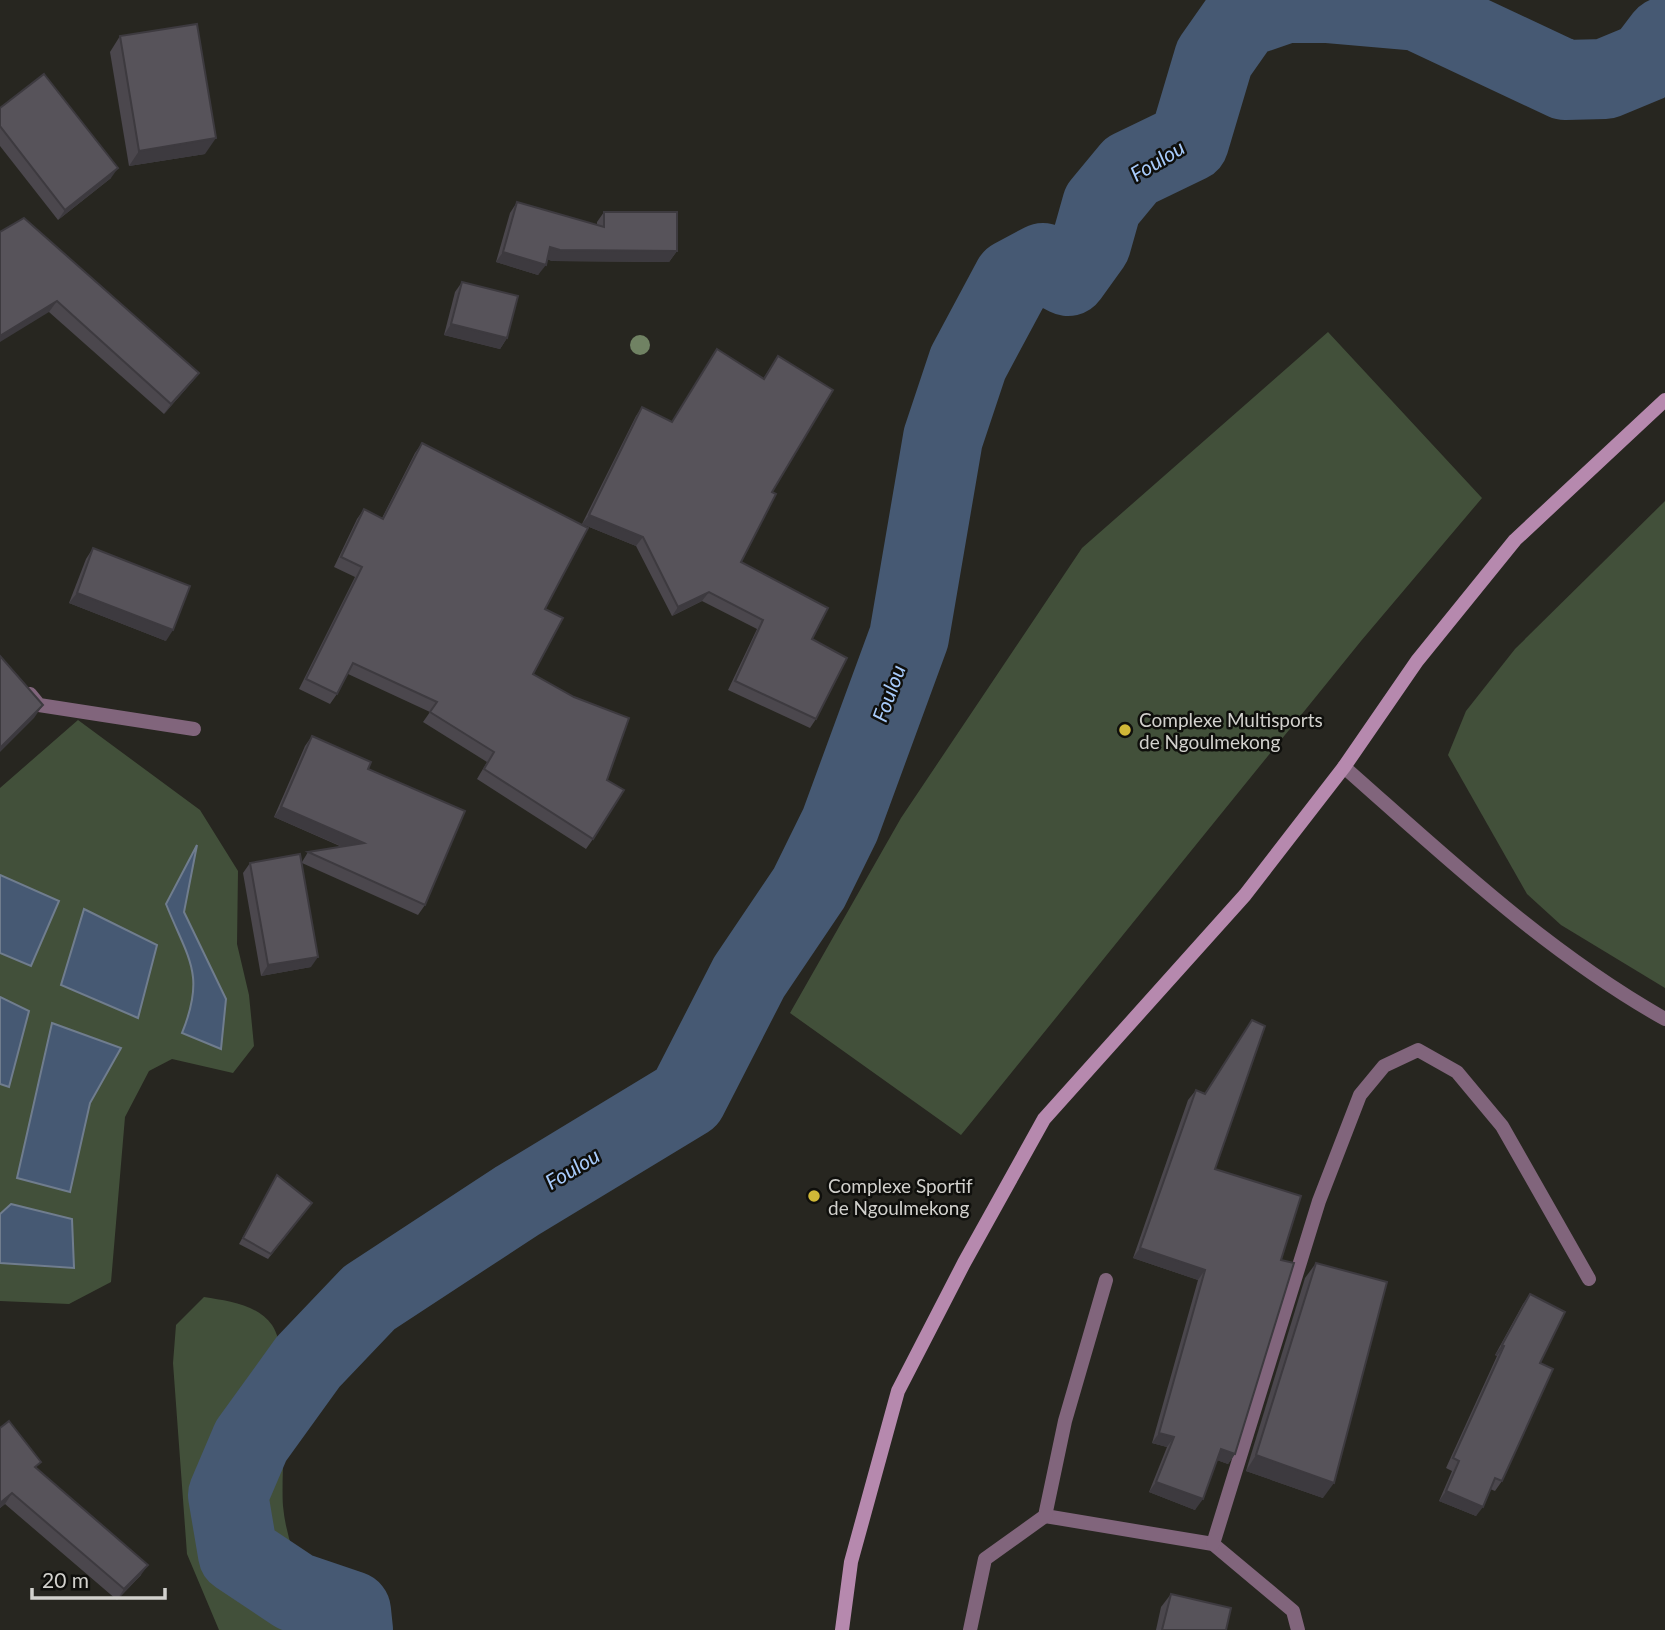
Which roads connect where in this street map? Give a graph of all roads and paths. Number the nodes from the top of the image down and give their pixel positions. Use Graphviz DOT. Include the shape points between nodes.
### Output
graph roads {
  1 [pos="1665,400"];
  2 [pos="24,687"];
  3 [pos="194,729"];
  4 [pos="1345,767"];
  5 [pos="1665,1019"];
  6 [pos="1589,1279"];
  7 [pos="1106,1280"];
  8 [pos="1045,1516"];
  9 [pos="1213,1544"];
  10 [pos="842,1630"];
  11 [pos="970,1630"];
  12 [pos="1298,1630"];
  1 -- 4 [label="street" via="1515,540 1417,661"];
  2 -- 3 [label="street" via="39,705"];
  4 -- 5 [label="street" via="1486,893 1619,993"];
  4 -- 10 [label="street" via="1245,895 1044,1119 898,1391 851,1562"];
  6 -- 9 [label="street" via="1502,1126 1457,1072 1418,1050 1384,1066 1360,1095 1319,1200"];
  7 -- 8 [label="street" via="1065,1421"];
  8 -- 9 [label="street"];
  8 -- 11 [label="street" via="985,1559"];
  9 -- 12 [label="street" via="1293,1611"];
}
